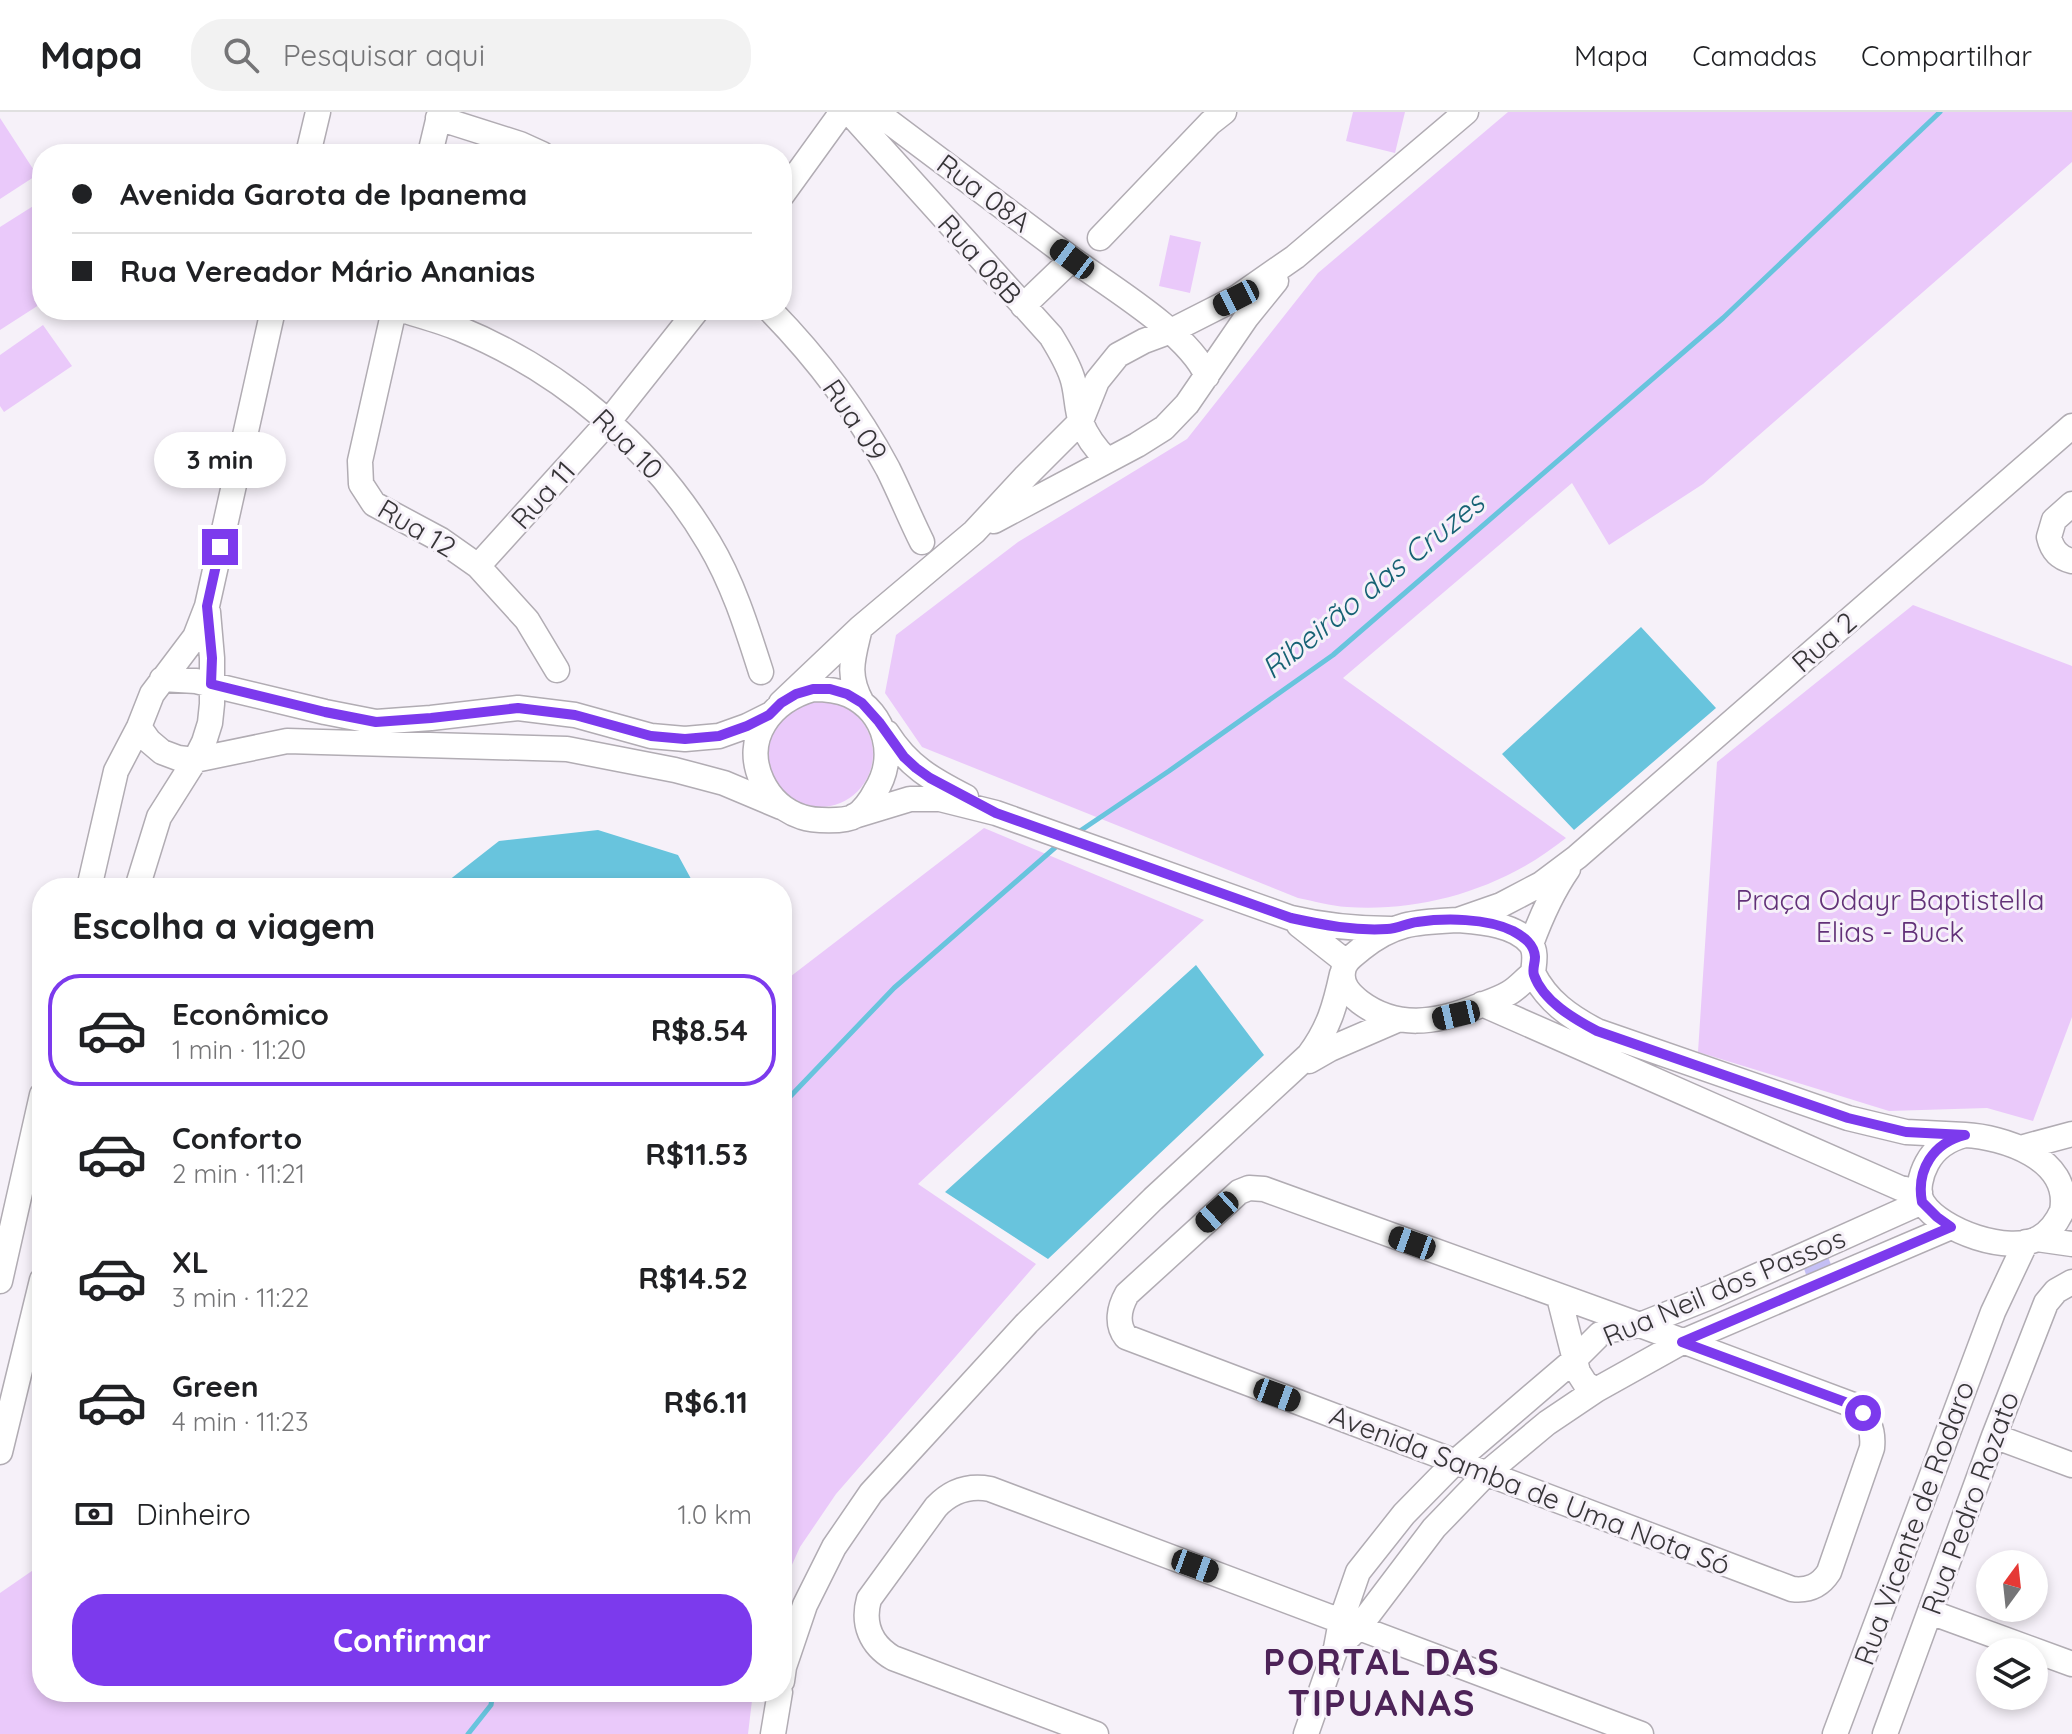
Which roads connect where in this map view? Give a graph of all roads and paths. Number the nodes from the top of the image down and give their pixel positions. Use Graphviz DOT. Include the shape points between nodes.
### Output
graph roads {
  1 [pos="318,112"];
  2 [pos="842,112"];
  3 [pos="849,112"];
  4 [pos="876,112"];
  5 [pos="1466,112"];
  6 [pos="439,115"];
  7 [pos="1210,116"];
  8 [pos="310,144"];
  9 [pos="432,144"];
  10 [pos="520,144"];
  11 [pos="792,181"];
  12 [pos="1100,238"];
  13 [pos="1295,257"];
  14 [pos="1072,259"];
  15 [pos="1023,306"];
  16 [pos="271,320"];
  17 [pos="392,320"];
  18 [pos="433,320"];
  19 [pos="689,320"];
  20 [pos="780,320"];
  21 [pos="1171,331"];
  22 [pos="1207,376"];
  23 [pos="609,421"];
  24 [pos="1081,421"];
  25 [pos="2072,426"];
  26 [pos="1107,460"];
  27 [pos="2072,504"];
  28 [pos="974,532"];
  29 [pos="922,542"];
  30 [pos="2072,561"];
  31 [pos="478,566"];
  32 [pos="207,606"];
  33 [pos="860,628"];
  34 [pos="557,670"];
  35 [pos="761,672"];
  36 [pos="162,679"];
  37 [pos="211,684"];
  38 [pos="862,703"];
  39 [pos="775,709"];
  40 [pos="879,722"];
  41 [pos="139,727"];
  42 [pos="195,760"];
  43 [pos="781,807"];
  44 [pos="996,813"];
  45 [pos="854,816"];
  46 [pos="1577,857"];
  47 [pos="91,878"];
  48 [pos="140,878"];
  49 [pos="1291,918"];
  50 [pos="1458,920"];
  51 [pos="1391,929"];
  52 [pos="1531,944"];
  53 [pos="1344,968"];
  54 [pos="1533,973"];
  55 [pos="1482,1004"];
  56 [pos="1397,1020"];
  57 [pos="1286,1075"];
  58 [pos="2072,1134"];
  59 [pos="1965,1135"];
  60 [pos="32,1139"];
  61 [pos="2024,1147"];
  62 [pos="2070,1188"];
  63 [pos="1921,1197"];
  64 [pos="1951,1227"];
  65 [pos="1845,1236"];
  66 [pos="1984,1239"];
  67 [pos="2032,1241"];
  68 [pos="2072,1244"];
  69 [pos="1790,1261"];
  70 [pos="1858,1266"];
  71 [pos="0,1281"];
  72 [pos="2071,1282"];
  73 [pos="1801,1291"];
  74 [pos="1559,1297"];
  75 [pos="1993,1312"];
  76 [pos="32,1321"];
  77 [pos="1640,1325"];
  78 [pos="1682,1342"];
  79 [pos="1574,1360"];
  80 [pos="1596,1390"];
  81 [pos="1994,1436"];
  82 [pos="0,1452"];
  83 [pos="1455,1462"];
  84 [pos="2072,1465"];
  85 [pos="1487,1473"];
  86 [pos="1930,1612"];
  87 [pos="1350,1624"];
  88 [pos="792,1643"];
  89 [pos="2072,1664"];
  90 [pos="778,1702"];
  91 [pos="773,1734"];
  92 [pos="1096,1734"];
  93 [pos="1306,1734"];
  94 [pos="1641,1734"];
  95 [pos="1835,1734"];
  96 [pos="1885,1734"];
  1 -- 8 [label="street"];
  2 -- 11 [label="street"];
  3 -- 15 [label="street, Rua 08B"];
  4 -- 14 [label="street, Rua 08A"];
  5 -- 13 [label="street"];
  6 -- 9 [label="street"];
  6 -- 10 [label="street"];
  7 -- 12 [label="street"];
  13 -- 21 [label="street" via="1236,298"];
  13 -- 22 [label="street"];
  14 -- 15 [label="street"];
  14 -- 21 [label="street, Rua 08A"];
  15 -- 24 [label="street, Rua 08B" via="1063,356"];
  16 -- 32 [label="street"];
  17 -- 31 [label="street, Rua 12" via="360,461 361,484 380,508"];
  18 -- 23 [label="street, Rua 10" via="517,356"];
  19 -- 23 [label="street, Rua 11"];
  20 -- 29 [label="street, Rua 09" via="845,399"];
  21 -- 22 [label="street, Rua 08A"];
  21 -- 24 [label="street" via="1118,355 1097,381"];
  22 -- 26 [label="street" via="1164,428"];
  23 -- 31 [label="street, Rua 11"];
  23 -- 35 [label="street, Rua 10" via="670,486 709,543 740,606"];
  24 -- 26 [label="street"];
  24 -- 28 [label="street"];
  25 -- 46 [label="street, Rua 2"];
  26 -- 28 [label="street"];
  27 -- 30 [label="street" via="2052,524 2050,541 2056,553"];
  28 -- 33 [label="street"];
  31 -- 34 [label="street, Rua 12" via="527,620"];
  32 -- 36 [label="street" via="195,637"];
  32 -- 37 [label="street"];
  33 -- 38 [label="street" via="851,668"];
  33 -- 39 [label="street"];
  36 -- 37 [label="street"];
  36 -- 41 [label="street"];
  37 -- 39 [label="street" via="376,722 518,708 685,739 719,736"];
  37 -- 42 [label="street" via="210,723"];
  38 -- 39 [label="street" via="830,689 813,689"];
  38 -- 40 [label="street"];
  39 -- 43 [label="street" via="760,733 756,753 758,773"];
  40 -- 44 [label="street" via="916,768"];
  40 -- 45 [label="street" via="888,762 882,782"];
  41 -- 42 [label="street" via="162,752"];
  41 -- 47 [label="street" via="116,771"];
  42 -- 43 [label="street" via="287,741 567,749 724,783"];
  42 -- 48 [label="street" via="159,817"];
  43 -- 45 [label="street" via="810,820"];
  44 -- 45 [label="street" via="940,799 910,799"];
  44 -- 49 [label="street"];
  46 -- 50 [label="street, Rua 2" via="1541,884"];
  46 -- 52 [label="street, Rua 2" via="1544,910"];
  49 -- 51 [label="street" via="1324,926"];
  49 -- 53 [label="street"];
  50 -- 51 [label="street"];
  50 -- 52 [label="street" via="1512,930"];
  51 -- 53 [label="street"];
  52 -- 54 [label="street"];
  53 -- 56 [label="street" via="1345,988 1356,999"];
  53 -- 57 [label="street" via="1323,1036"];
  54 -- 55 [label="street" via="1509,993"];
  54 -- 59 [label="street" via="1558,1006 1597,1031 1848,1118 1906,1132"];
  55 -- 56 [label="street" via="1428,1022"];
  55 -- 63 [label="street"];
  56 -- 57 [label="street"];
  57 -- 88 [label="street" via="1027,1323 871,1493 834,1547"];
  58 -- 61 [label="street"];
  59 -- 61 [label="street"];
  59 -- 63 [label="street" via="1934,1152 1921,1175"];
  60 -- 71 [label="street"];
  61 -- 62 [label="street" via="2058,1170"];
  62 -- 67 [label="street" via="2051,1229"];
  63 -- 64 [label="street"];
  63 -- 65 [label="street, Rua Neil dos Passos"];
  64 -- 66 [label="street"];
  64 -- 70 [label="street, Rua Neil dos Passos"];
  65 -- 69 [label="street, Rua Neil dos Passos"];
  65 -- 70 [label="street"];
  66 -- 67 [label="street"];
  66 -- 75 [label="street, Rua Vicente de Rodaro" via="2001,1271"];
  67 -- 68 [label="street"];
  67 -- 75 [label="street, Rua Vicente de Rodaro"];
  69 -- 73 [label="street"];
  69 -- 77 [label="street, Rua Neil dos Passos"];
  70 -- 73 [label="street, Rua Neil dos Passos"];
  72 -- 81 [label="street, Rua Pedro Rozato" via="2046,1303"];
  73 -- 78 [label="street, Rua Neil dos Passos"];
  74 -- 77 [label="street"];
  74 -- 79 [label="street"];
  74 -- 83 [label="street, Avenida Samba de Uma Nota Só" via="1264,1189 1249,1188 1121,1304 1121,1329 1128,1339"];
  75 -- 95 [label="street, Rua Vicente de Rodaro"];
  76 -- 82 [label="street"];
  77 -- 78 [label="street"];
  77 -- 79 [label="street, Rua Neil dos Passos" via="1600,1334"];
  78 -- 80 [label="street, Rua Neil dos Passos"];
  78 -- 85 [label="street, Avenida Samba de Uma Nota Só" via="1853,1405 1869,1423 1872,1448 1821,1582 1792,1589"];
  79 -- 80 [label="street" via="1585,1383"];
  79 -- 83 [label="street, Rua Neil dos Passos"];
  80 -- 85 [label="street, Rua Neil dos Passos"];
  81 -- 84 [label="street"];
  81 -- 86 [label="street, Rua Pedro Rozato"];
  83 -- 85 [label="street, Avenida Samba de Uma Nota Só"];
  83 -- 87 [label="street, Rua Neil dos Passos" via="1358,1572"];
  85 -- 87 [label="street, Rua Neil dos Passos"];
  86 -- 89 [label="street"];
  86 -- 96 [label="street, Rua Pedro Rozato"];
  87 -- 92 [label="street" via="990,1489 957,1491 936,1507 869,1599 868,1629 893,1658"];
  87 -- 93 [label="street, Rua Neil dos Passos" via="1336,1648"];
  87 -- 94 [label="street"];
  90 -- 91 [label="street"];
}
